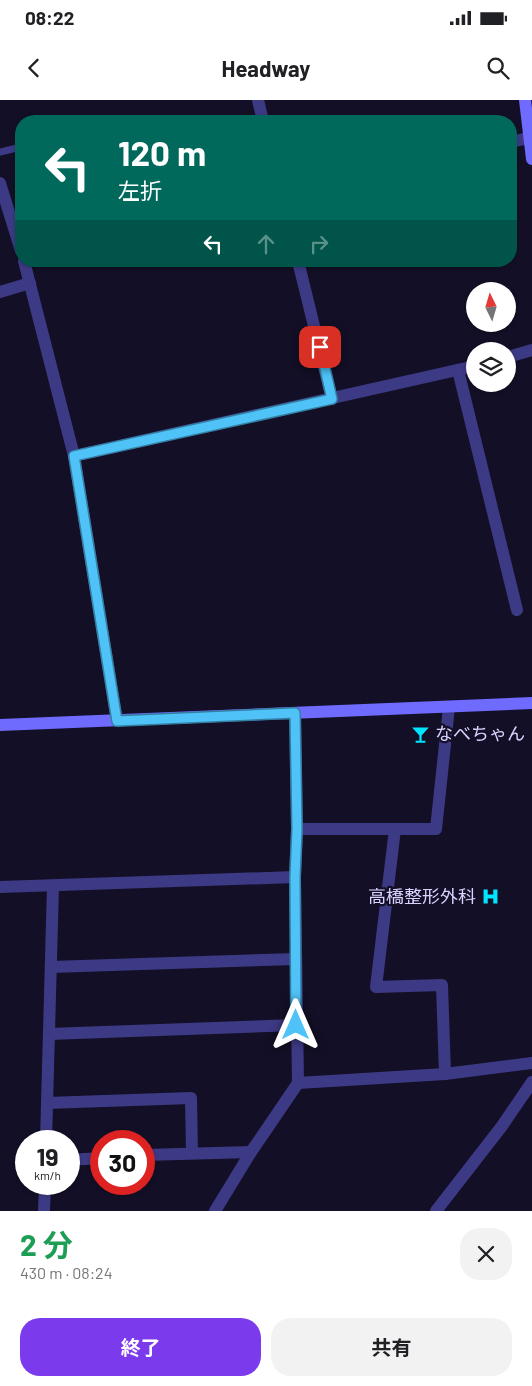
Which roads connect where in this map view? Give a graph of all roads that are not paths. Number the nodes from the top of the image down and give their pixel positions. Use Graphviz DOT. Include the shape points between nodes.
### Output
graph roads {
  1 [pos="258,100"];
  2 [pos="525,100"];
  3 [pos="262,115"];
  4 [pos="531,137"];
  5 [pos="517,140"];
  6 [pos="15,148"];
  7 [pos="0,152"];
  8 [pos="532,158"];
  9 [pos="0,183"];
  10 [pos="15,232"];
  11 [pos="26,267"];
  12 [pos="299,267"];
  13 [pos="30,283"];
  14 [pos="0,292"];
  15 [pos="532,350"];
  16 [pos="516,355"];
  17 [pos="466,368"];
  18 [pos="458,370"];
  19 [pos="332,399"];
  20 [pos="74,456"];
  21 [pos="517,610"];
  22 [pos="532,703"];
  23 [pos="449,707"];
  24 [pos="295,713"];
  25 [pos="117,721"];
  26 [pos="0,725"];
  27 [pos="297,829"];
  28 [pos="396,829"];
  29 [pos="295,877"];
  30 [pos="53,886"];
  31 [pos="0,887"];
  32 [pos="296,959"];
  33 [pos="51,968"];
  34 [pos="296,1025"];
  35 [pos="49,1034"];
  36 [pos="532,1063"];
  37 [pos="445,1074"];
  38 [pos="532,1082"];
  39 [pos="298,1083"];
  40 [pos="47,1103"];
  41 [pos="46,1130"];
  42 [pos="251,1152"];
  43 [pos="192,1153"];
  44 [pos="155,1155"];
  45 [pos="44,1195"];
  46 [pos="44,1211"];
  47 [pos="215,1211"];
  48 [pos="436,1211"];
  1 -- 3 [label="street"];
  2 -- 4 [label="street"];
  4 -- 5 [label="street"];
  4 -- 8 [label="street"];
  6 -- 7 [label="lane"];
  9 -- 10 [label="street"];
  11 -- 13 [label="street"];
  12 -- 19 [label="street"];
  13 -- 14 [label="street"];
  13 -- 20 [label="street"];
  15 -- 16 [label="street"];
  17 -- 18 [label="street"];
  18 -- 19 [label="street"];
  18 -- 21 [label="street"];
  19 -- 20 [label="street"];
  20 -- 25 [label="street"];
  22 -- 23 [label="street"];
  23 -- 24 [label="street"];
  23 -- 28 [label="street" via="436,828"];
  24 -- 25 [label="street"];
  24 -- 27 [label="street"];
  25 -- 26 [label="street"];
  27 -- 28 [label="street"];
  27 -- 29 [label="street"];
  28 -- 37 [label="street" via="376,987 442,985"];
  29 -- 30 [label="street"];
  29 -- 32 [label="street"];
  30 -- 31 [label="street"];
  30 -- 33 [label="street"];
  32 -- 33 [label="street"];
  32 -- 34 [label="street"];
  33 -- 35 [label="street"];
  34 -- 35 [label="street"];
  34 -- 39 [label="street"];
  35 -- 40 [label="street"];
  36 -- 37 [label="street"];
  37 -- 39 [label="street"];
  38 -- 48 [label="street"];
  39 -- 42 [label="street"];
  40 -- 41 [label="street"];
  40 -- 43 [label="street" via="191,1098"];
  42 -- 43 [label="street"];
  42 -- 47 [label="street"];
  43 -- 44 [label="street"];
  45 -- 46 [label="street"];
}
